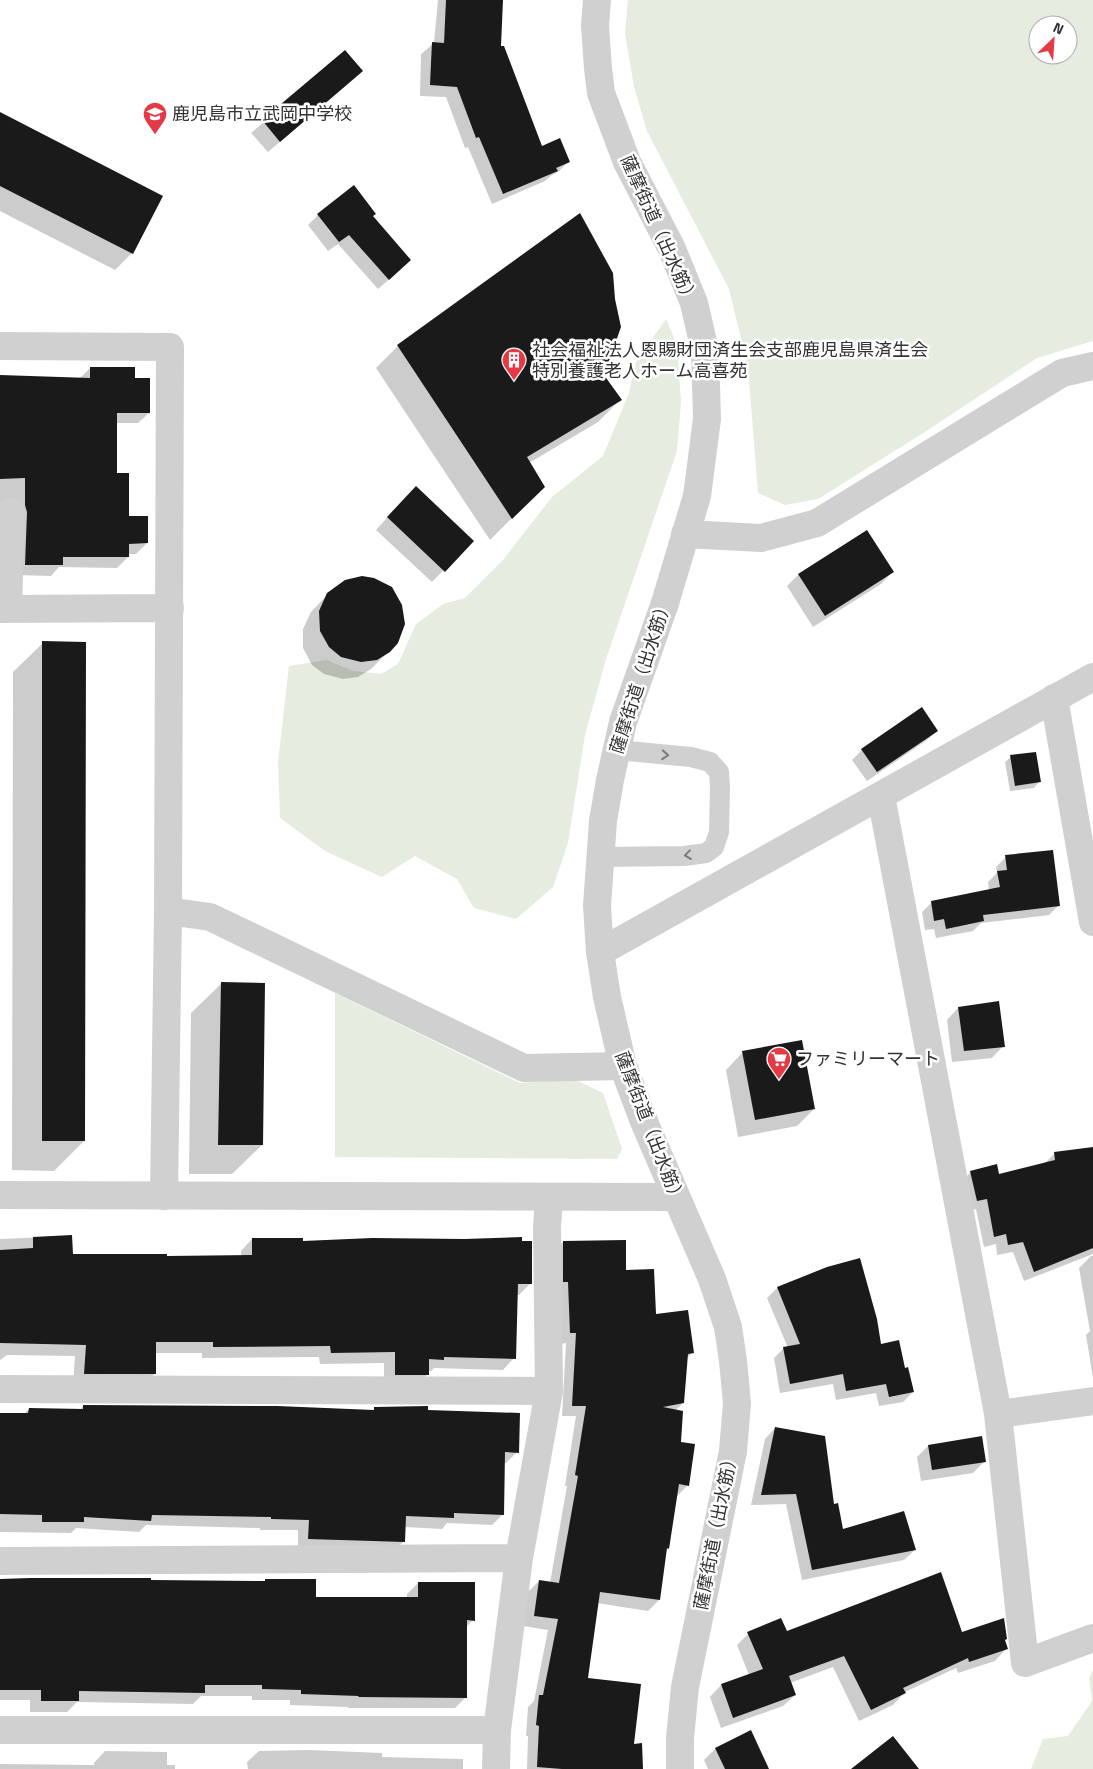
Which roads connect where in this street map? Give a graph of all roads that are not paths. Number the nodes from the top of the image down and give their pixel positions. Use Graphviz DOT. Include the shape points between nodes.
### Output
graph roads {
  1 [pos="597,0"];
  2 [pos="0,346"];
  3 [pos="1093,366"];
  4 [pos="11,512"];
  5 [pos="685,534"];
  6 [pos="170,608"];
  7 [pos="4,609"];
  8 [pos="1093,677"];
  9 [pos="1054,698"];
  10 [pos="617,750"];
  11 [pos="881,796"];
  12 [pos="600,857"];
  13 [pos="168,911"];
  14 [pos="1093,922"];
  15 [pos="600,952"];
  16 [pos="623,1066"];
  17 [pos="0,1195"];
  18 [pos="164,1196"];
  19 [pos="676,1197"];
  20 [pos="549,1198"];
  21 [pos="0,1389"];
  22 [pos="549,1391"];
  23 [pos="1093,1401"];
  24 [pos="998,1414"];
  25 [pos="519,1558"];
  26 [pos="0,1561"];
  27 [pos="1093,1638"];
  28 [pos="0,1730"];
  29 [pos="497,1730"];
  30 [pos="496,1769"];
  31 [pos="680,1769"];
  1 -- 5 [label="street, 薩摩街道（出水筋）" via="595,26 601,93 627,162 672,249 694,303 705,351 707,419 704,447 697,496"];
  2 -- 6 [label="street" via="170,346"];
  3 -- 5 [label="street" via="1062,373 817,523 761,538"];
  4 -- 7 [label="street"];
  5 -- 10 [label="street, 薩摩街道（出水筋）"];
  6 -- 7 [label="street"];
  6 -- 13 [label="street"];
  8 -- 9 [label="street"];
  9 -- 11 [label="street"];
  9 -- 14 [label="street"];
  10 -- 12 [label="street, 薩摩街道（出水筋）" via="603,821"];
  10 -- 12 [label="lane, one-way" via="691,757 710,762 719,772 719,832 714,847 706,852 684,856"];
  11 -- 15 [label="street"];
  11 -- 24 [label="street"];
  12 -- 15 [label="street, 薩摩街道（出水筋）" via="597,906"];
  13 -- 16 [label="street" via="210,917 524,1068"];
  13 -- 18 [label="street"];
  15 -- 16 [label="street, 薩摩街道（出水筋）"];
  16 -- 19 [label="street, 薩摩街道（出水筋）"];
  17 -- 18 [label="street"];
  18 -- 20 [label="street"];
  19 -- 20 [label="street"];
  19 -- 31 [label="street, 薩摩街道（出水筋）" via="712,1279 728,1327 736,1403 733,1451 684,1687"];
  20 -- 22 [label="street"];
  21 -- 22 [label="street"];
  22 -- 25 [label="street"];
  23 -- 24 [label="street"];
  24 -- 27 [label="street" via="1025,1663"];
  25 -- 26 [label="street"];
  25 -- 29 [label="street"];
  28 -- 29 [label="street"];
  29 -- 30 [label="street"];
}
